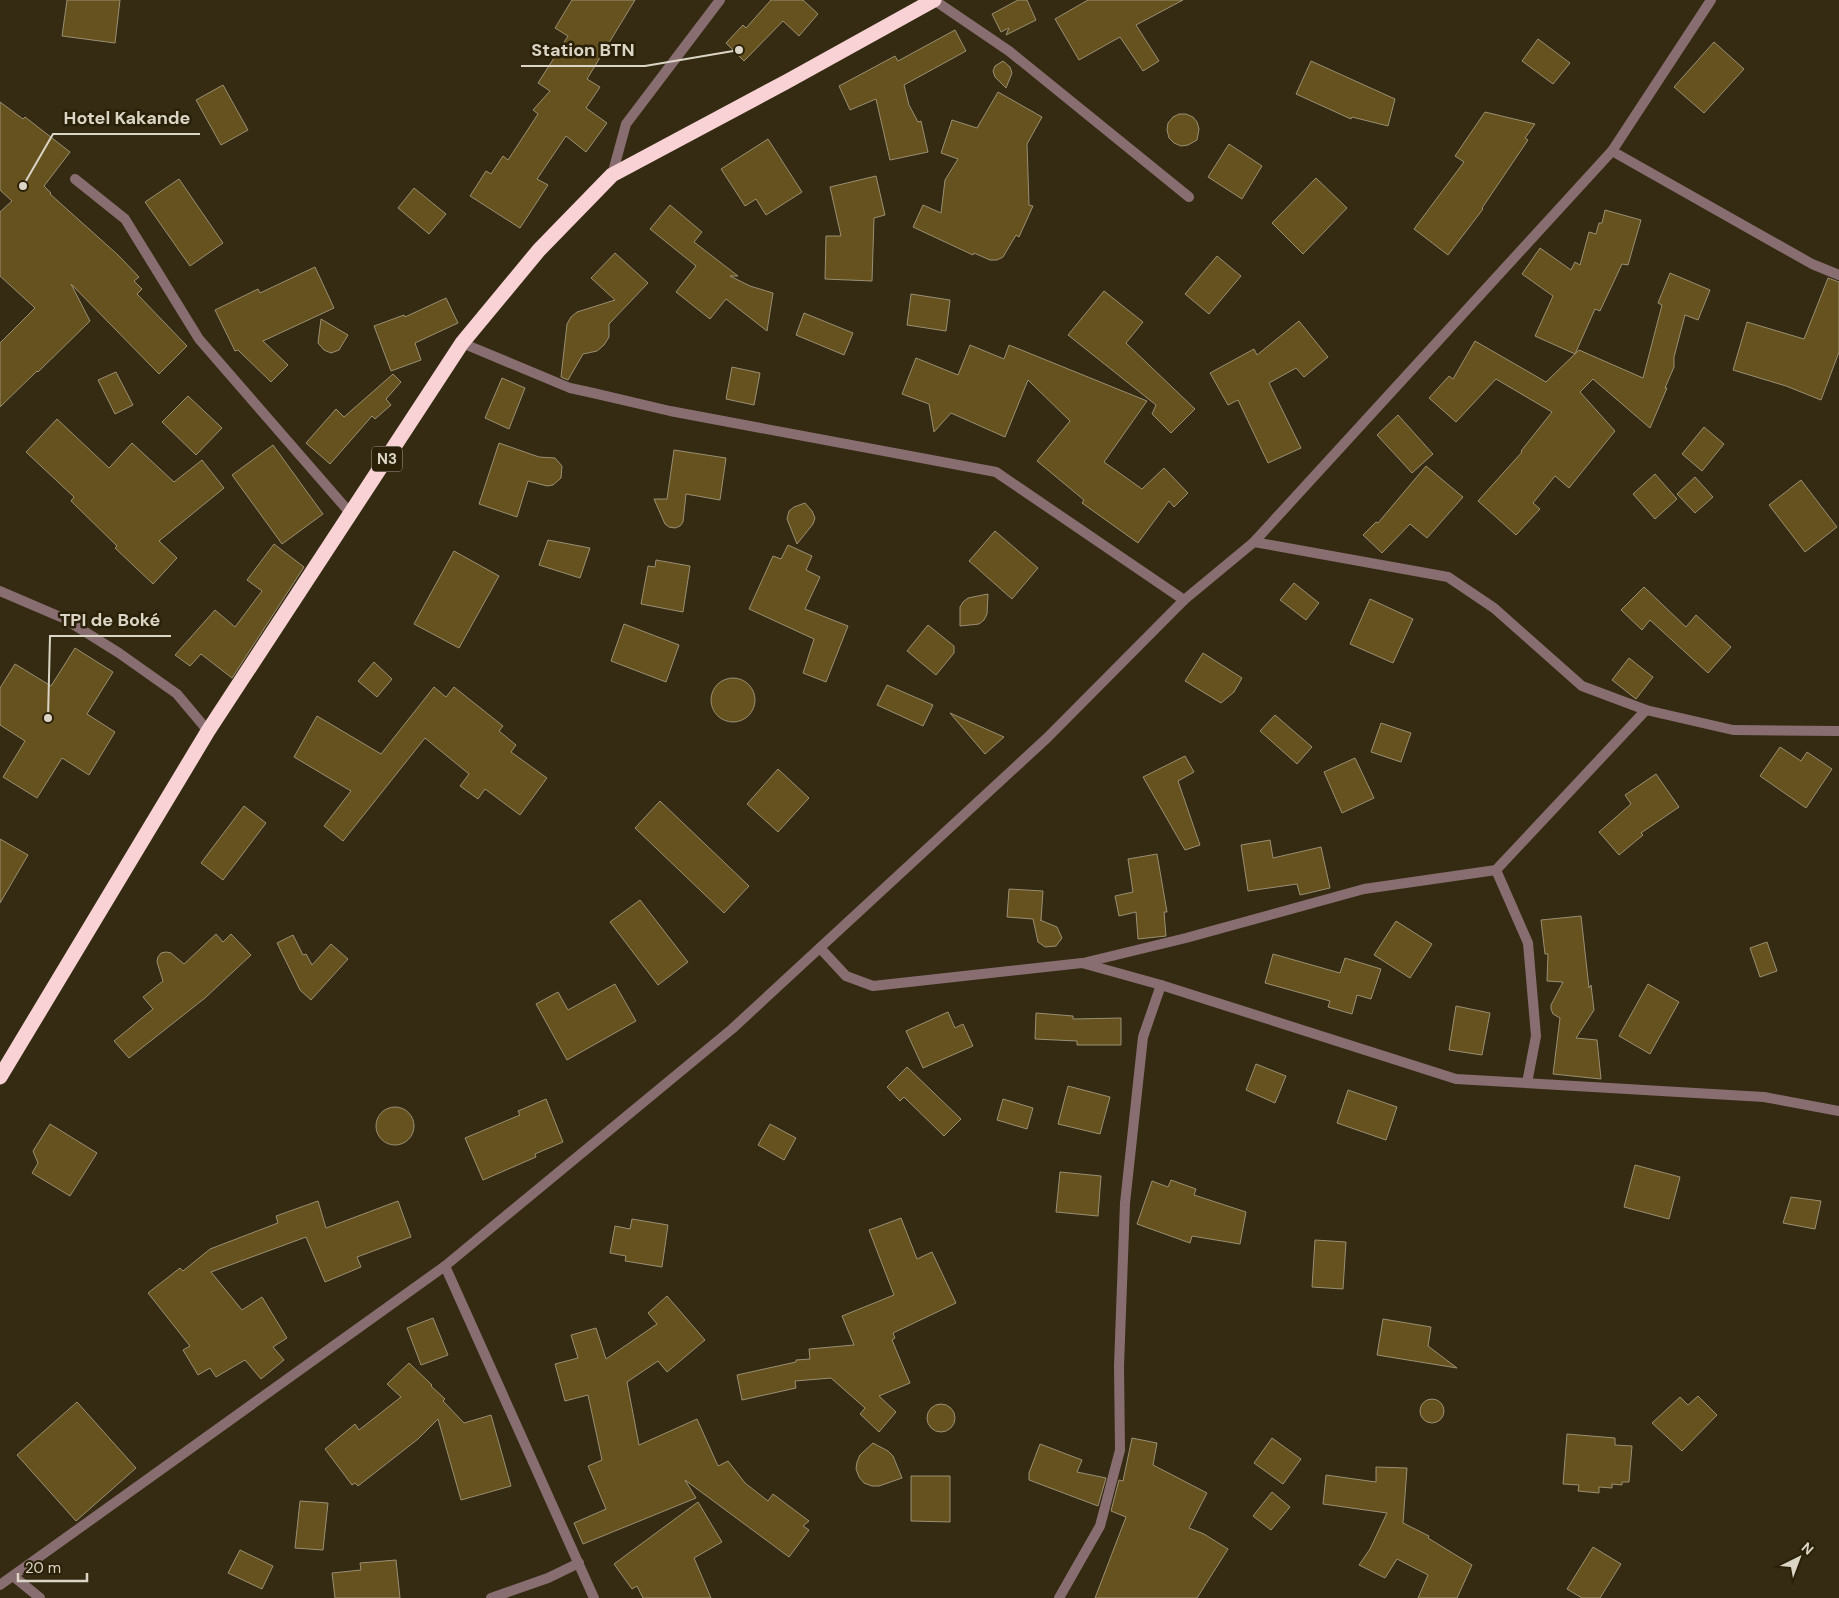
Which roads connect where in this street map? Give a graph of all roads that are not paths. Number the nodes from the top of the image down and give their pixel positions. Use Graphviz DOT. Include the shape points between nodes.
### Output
graph roads {
  1 [pos="720,0"];
  2 [pos="934,0"];
  3 [pos="1711,0"];
  4 [pos="1612,151"];
  5 [pos="612,175"];
  6 [pos="75,178"];
  7 [pos="1189,197"];
  8 [pos="1839,275"];
  9 [pos="462,343"];
  10 [pos="351,514"];
  11 [pos="1254,542"];
  12 [pos="0,592"];
  13 [pos="1184,600"];
  14 [pos="1646,710"];
  15 [pos="1839,731"];
  16 [pos="208,732"];
  17 [pos="1496,870"];
  18 [pos="820,948"];
  19 [pos="1082,963"];
  20 [pos="1161,985"];
  21 [pos="0,1077"];
  22 [pos="1527,1083"];
  23 [pos="1839,1110"];
  24 [pos="445,1266"];
  25 [pos="579,1563"];
  26 [pos="13,1576"];
  27 [pos="0,1585"];
  28 [pos="40,1598"];
  29 [pos="491,1598"];
  30 [pos="594,1598"];
  31 [pos="1059,1598"];
  1 -- 5 [label="street" via="626,124"];
  2 -- 5 [label="highway, N3"];
  2 -- 7 [label="street" via="1010,51"];
  3 -- 4 [label="street"];
  4 -- 8 [label="street" via="1812,264"];
  4 -- 11 [label="street"];
  5 -- 9 [label="highway, N3" via="539,250"];
  6 -- 10 [label="street" via="125,219 199,339"];
  9 -- 10 [label="highway, N3"];
  9 -- 13 [label="street" via="570,388 593,394 996,472"];
  10 -- 16 [label="highway, N3"];
  11 -- 13 [label="street"];
  11 -- 14 [label="street" via="1448,577 1494,608 1582,686"];
  12 -- 16 [label="street" via="63,618 120,653 177,694"];
  13 -- 18 [label="street" via="1047,738"];
  14 -- 15 [label="street" via="1733,730"];
  14 -- 17 [label="street"];
  16 -- 21 [label="highway, N3"];
  17 -- 19 [label="street" via="1364,890"];
  17 -- 22 [label="street" via="1528,943 1536,1036"];
  18 -- 19 [label="street" via="846,976 873,986"];
  18 -- 24 [label="street" via="732,1029"];
  19 -- 20 [label="street"];
  20 -- 22 [label="street" via="1456,1079"];
  20 -- 31 [label="street" via="1143,1037 1125,1202 1119,1366 1120,1450 1100,1526"];
  22 -- 23 [label="street" via="1764,1097"];
  24 -- 25 [label="street"];
  24 -- 26 [label="street"];
  25 -- 29 [label="street"];
  25 -- 30 [label="street"];
  26 -- 27 [label="street"];
  26 -- 28 [label="street"];
}
